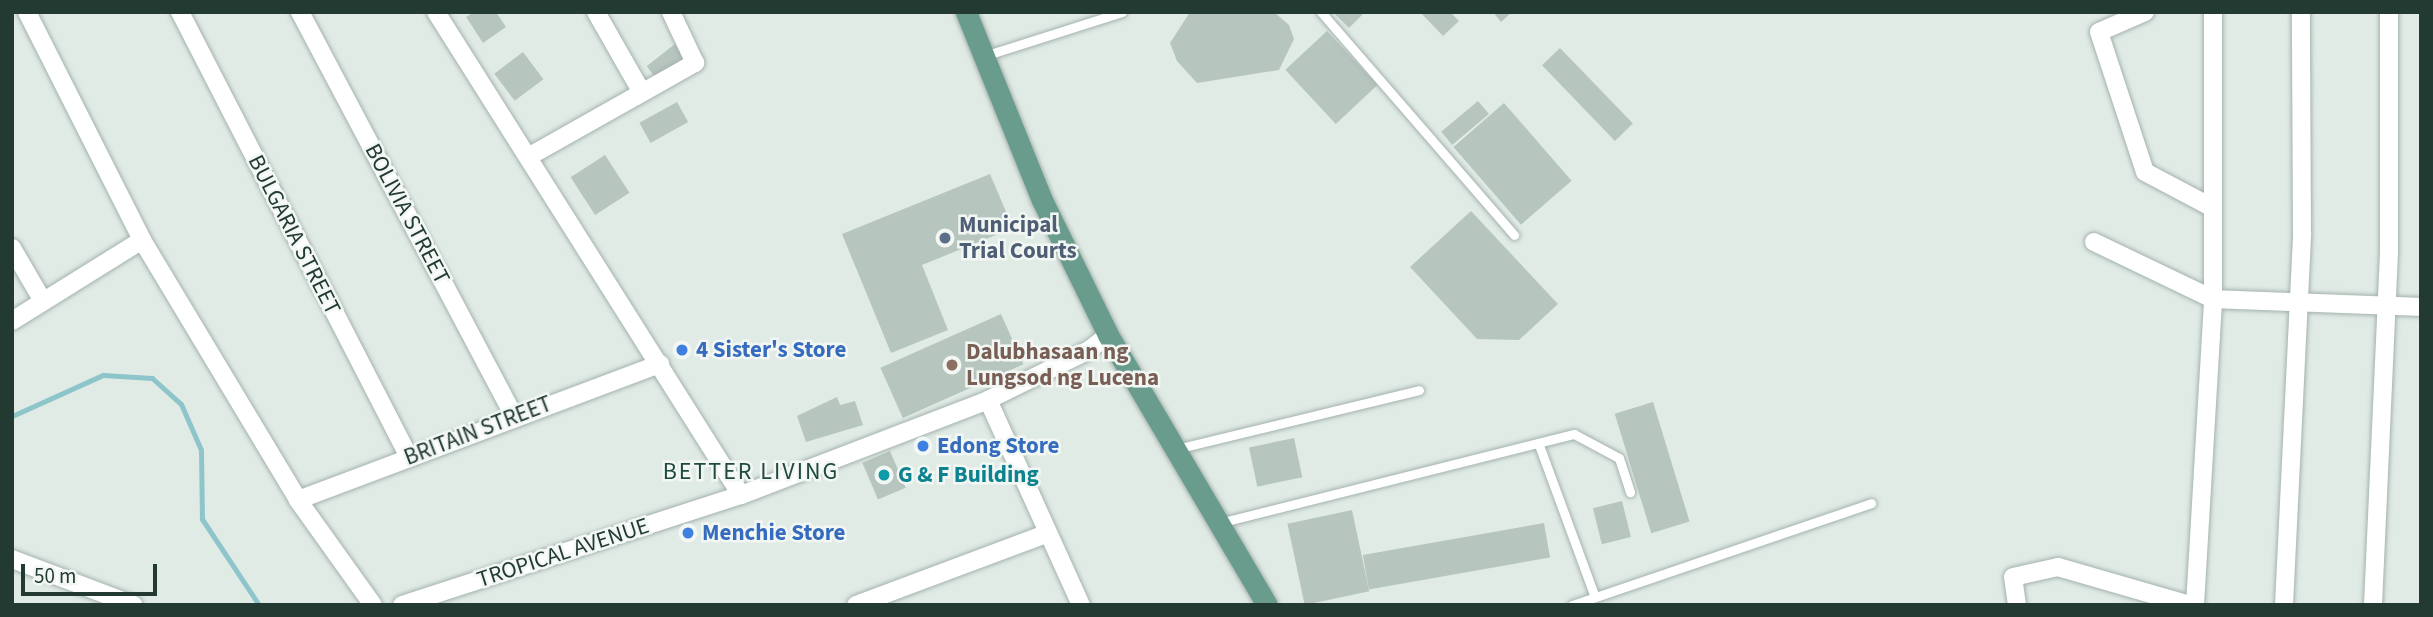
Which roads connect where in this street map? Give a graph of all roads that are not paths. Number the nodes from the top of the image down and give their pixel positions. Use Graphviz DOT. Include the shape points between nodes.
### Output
graph roads {
  1 [pos="27,12"];
  2 [pos="180,12"];
  3 [pos="300,12"];
  4 [pos="436,12"];
  5 [pos="596,12"];
  6 [pos="671,12"];
  7 [pos="966,12"];
  8 [pos="1122,12"];
  9 [pos="1321,12"];
  10 [pos="2145,12"];
  11 [pos="2213,12"];
  12 [pos="2301,12"];
  13 [pos="2389,12"];
  14 [pos="983,57"];
  15 [pos="641,91"];
  16 [pos="528,157"];
  17 [pos="2213,208"];
  18 [pos="1514,234"];
  19 [pos="142,240"];
  20 [pos="2094,242"];
  21 [pos="12,248"];
  22 [pos="2213,299"];
  23 [pos="43,301"];
  24 [pos="2299,302"];
  25 [pos="2387,305"];
  26 [pos="2421,307"];
  27 [pos="12,321"];
  28 [pos="1108,335"];
  29 [pos="660,364"];
  30 [pos="1419,390"];
  31 [pos="988,400"];
  32 [pos="514,416"];
  33 [pos="1539,445"];
  34 [pos="1173,450"];
  35 [pos="409,457"];
  36 [pos="1630,492"];
  37 [pos="741,495"];
  38 [pos="298,500"];
  39 [pos="1871,503"];
  40 [pos="1217,523"];
  41 [pos="1046,534"];
  42 [pos="12,559"];
  43 [pos="2113,586"];
  44 [pos="1595,597"];
  45 [pos="442,599"];
  46 [pos="134,605"];
  47 [pos="373,605"];
  48 [pos="402,605"];
  49 [pos="856,605"];
  50 [pos="1081,605"];
  51 [pos="1267,605"];
  52 [pos="1572,605"];
  53 [pos="2017,605"];
  54 [pos="2112,605"];
  55 [pos="2193,605"];
  56 [pos="2284,605"];
  57 [pos="2373,605"];
  1 -- 19 [label="street"];
  2 -- 35 [label="street, BULGARIA STREET"];
  3 -- 32 [label="street, BOLIVIA STREET"];
  4 -- 16 [label="street"];
  5 -- 15 [label="street"];
  6 -- 15 [label="street" via="695,63"];
  7 -- 14 [label="main road"];
  8 -- 14 [label="lane"];
  9 -- 18 [label="lane"];
  10 -- 17 [label="street" via="2099,32 2146,173"];
  11 -- 17 [label="street"];
  12 -- 24 [label="street"];
  13 -- 25 [label="street"];
  14 -- 28 [label="main road" via="1042,200"];
  15 -- 16 [label="street"];
  16 -- 29 [label="street"];
  17 -- 22 [label="street"];
  19 -- 23 [label="street"];
  19 -- 38 [label="street"];
  20 -- 22 [label="street"];
  21 -- 23 [label="street"];
  22 -- 24 [label="street"];
  22 -- 55 [label="street"];
  23 -- 27 [label="street"];
  24 -- 25 [label="street"];
  24 -- 56 [label="street"];
  25 -- 26 [label="street"];
  25 -- 57 [label="street"];
  28 -- 31 [label="street, TROPICAL AVENUE" via="1089,350"];
  28 -- 34 [label="main road"];
  29 -- 32 [label="street, BRITAIN STREET"];
  29 -- 37 [label="street"];
  30 -- 34 [label="lane"];
  31 -- 37 [label="street, TROPICAL AVENUE"];
  31 -- 41 [label="street"];
  32 -- 35 [label="street, BRITAIN STREET"];
  33 -- 36 [label="lane" via="1574,434 1619,458"];
  33 -- 40 [label="lane"];
  33 -- 44 [label="lane"];
  34 -- 40 [label="main road"];
  35 -- 38 [label="street, BRITAIN STREET"];
  37 -- 45 [label="street, TROPICAL AVENUE"];
  38 -- 47 [label="street"];
  39 -- 44 [label="lane"];
  40 -- 51 [label="main road"];
  41 -- 49 [label="street"];
  41 -- 50 [label="street"];
  42 -- 46 [label="street"];
  43 -- 53 [label="street" via="2058,567 2013,577"];
  43 -- 54 [label="street"];
  43 -- 55 [label="street"];
  44 -- 52 [label="lane"];
  45 -- 48 [label="street, TROPICAL AVENUE"];
}
